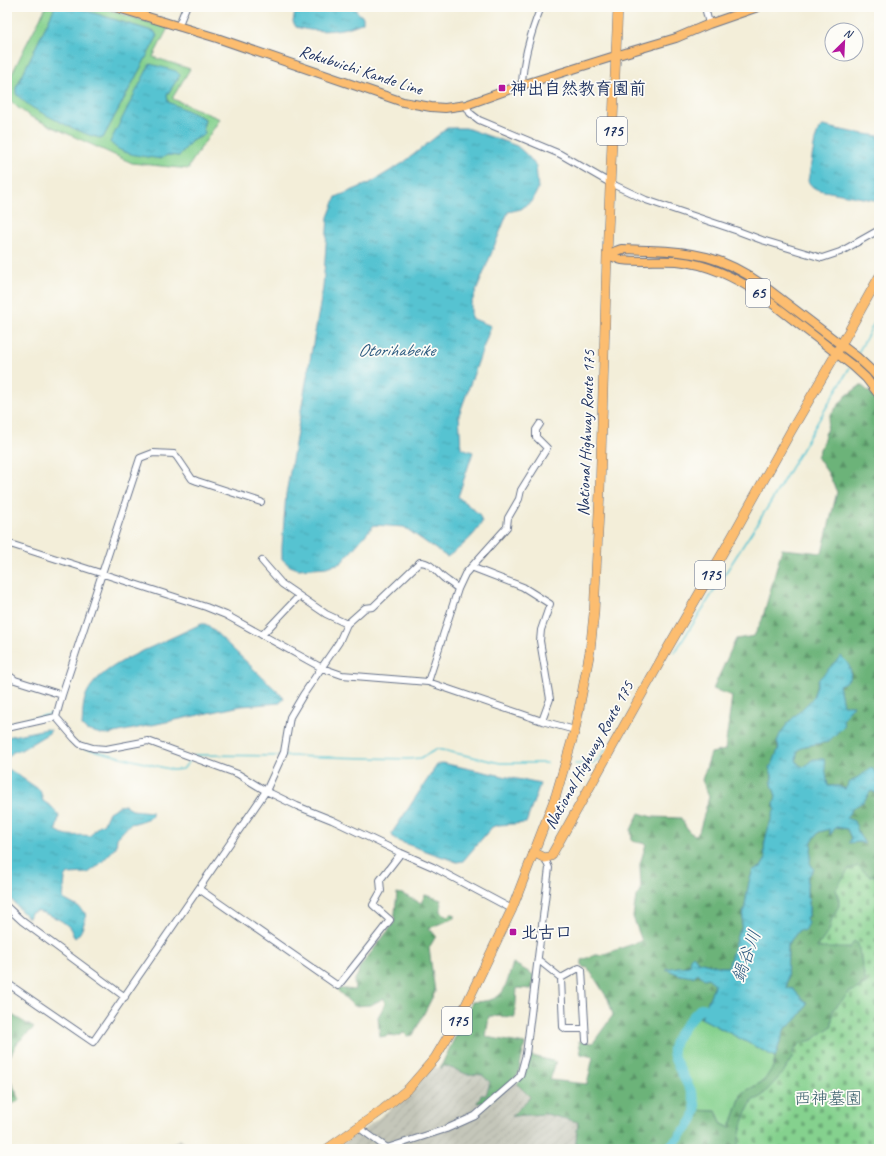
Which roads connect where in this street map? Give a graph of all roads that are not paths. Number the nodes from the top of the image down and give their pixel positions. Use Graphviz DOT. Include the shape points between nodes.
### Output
graph roads {
  1 [pos="115,7"];
  2 [pos="186,7"];
  3 [pos="541,7"];
  4 [pos="618,7"];
  5 [pos="705,7"];
  6 [pos="758,7"];
  7 [pos="708,24"];
  8 [pos="178,27"];
  9 [pos="616,56"];
  10 [pos="522,85"];
  11 [pos="466,105"];
  12 [pos="610,182"];
  13 [pos="879,230"];
  14 [pos="607,255"];
  15 [pos="879,277"];
  16 [pos="838,350"];
  17 [pos="879,379"];
  18 [pos="879,395"];
  19 [pos="540,424"];
  20 [pos="261,502"];
  21 [pos="7,543"];
  22 [pos="262,561"];
  23 [pos="471,567"];
  24 [pos="102,574"];
  25 [pos="458,589"];
  26 [pos="299,596"];
  27 [pos="347,624"];
  28 [pos="262,635"];
  29 [pos="322,668"];
  30 [pos="7,674"];
  31 [pos="428,682"];
  32 [pos="62,695"];
  33 [pos="56,717"];
  34 [pos="542,721"];
  35 [pos="7,728"];
  36 [pos="575,730"];
  37 [pos="266,791"];
  38 [pos="533,852"];
  39 [pos="401,853"];
  40 [pos="545,858"];
  41 [pos="198,889"];
  42 [pos="7,907"];
  43 [pos="512,909"];
  44 [pos="538,960"];
  45 [pos="561,978"];
  46 [pos="7,983"];
  47 [pos="125,997"];
  48 [pos="586,1029"];
  49 [pos="586,1040"];
  50 [pos="358,1127"];
  51 [pos="327,1149"];
  1 -- 8 [label="main road, Rokubuichi Kande Line"];
  2 -- 8 [label="street"];
  3 -- 10 [label="street" via="531,34"];
  4 -- 9 [label="highway, National Highway Route 175 / 175"];
  5 -- 7 [label="street"];
  6 -- 7 [label="main road, Rokubuichi Kande Line"];
  7 -- 9 [label="main road, Rokubuichi Kande Line" via="676,38"];
  8 -- 11 [label="main road, Rokubuichi Kande Line" via="403,102 445,108"];
  9 -- 10 [label="main road, Rokubuichi Kande Line"];
  9 -- 12 [label="highway, National Highway Route 175 / 175"];
  10 -- 11 [label="main road, Rokubuichi Kande Line"];
  11 -- 12 [label="street" via="470,113 479,120 560,154"];
  12 -- 13 [label="street" via="646,200 822,258 840,252"];
  12 -- 14 [label="highway, National Highway Route 175 / 175"];
  14 -- 16 [label="main road, 65" via="621,249 676,251 716,259 747,274"];
  14 -- 36 [label="highway, National Highway Route 175 / 175" via="594,613 590,651"];
  15 -- 16 [label="highway, National Highway Route 175 / 175"];
  16 -- 17 [label="main road, 65" via="857,358"];
  16 -- 18 [label="main road, 65"];
  16 -- 40 [label="highway, National Highway Route 175 / 175" via="551,856"];
  19 -- 23 [label="street" via="536,430 536,437 547,448 522,490 508,518 507,527"];
  20 -- 24 [label="street" via="192,479 174,454 153,453 140,458"];
  21 -- 24 [label="street"];
  22 -- 26 [label="street" via="282,584"];
  23 -- 25 [label="street"];
  23 -- 34 [label="street" via="523,587 550,604 540,641 550,698"];
  24 -- 28 [label="street" via="206,607"];
  24 -- 32 [label="street"];
  25 -- 27 [label="street" via="434,568 420,562 373,607 366,608"];
  25 -- 31 [label="street"];
  26 -- 27 [label="street"];
  26 -- 28 [label="street"];
  27 -- 29 [label="street"];
  28 -- 29 [label="street"];
  29 -- 31 [label="street" via="342,675"];
  29 -- 37 [label="street" via="290,717 284,752"];
  30 -- 32 [label="street" via="15,680"];
  31 -- 34 [label="street"];
  32 -- 33 [label="street"];
  33 -- 35 [label="street"];
  33 -- 37 [label="street" via="80,744 106,749 148,741 238,774"];
  34 -- 36 [label="street"];
  36 -- 38 [label="highway, National Highway Route 175 / 175" via="556,795"];
  37 -- 39 [label="street"];
  37 -- 41 [label="street"];
  38 -- 40 [label="highway"];
  38 -- 43 [label="highway, National Highway Route 175 / 175"];
  39 -- 41 [label="street" via="380,880 381,891 373,905 390,920 338,986"];
  39 -- 43 [label="street"];
  40 -- 44 [label="street" via="549,868"];
  41 -- 47 [label="street"];
  42 -- 47 [label="street" via="22,921"];
  43 -- 50 [label="highway, National Highway Route 175 / 175" via="464,1009 435,1058 409,1088"];
  44 -- 45 [label="street"];
  44 -- 50 [label="street" via="526,1054 520,1076 514,1082 475,1116 446,1130 387,1148"];
  45 -- 48 [label="street" via="562,1027"];
  45 -- 48 [label="street" via="579,968 582,970"];
  46 -- 47 [label="street" via="93,1042"];
  48 -- 49 [label="street"];
  50 -- 51 [label="highway, National Highway Route 175 / 175"];
}
